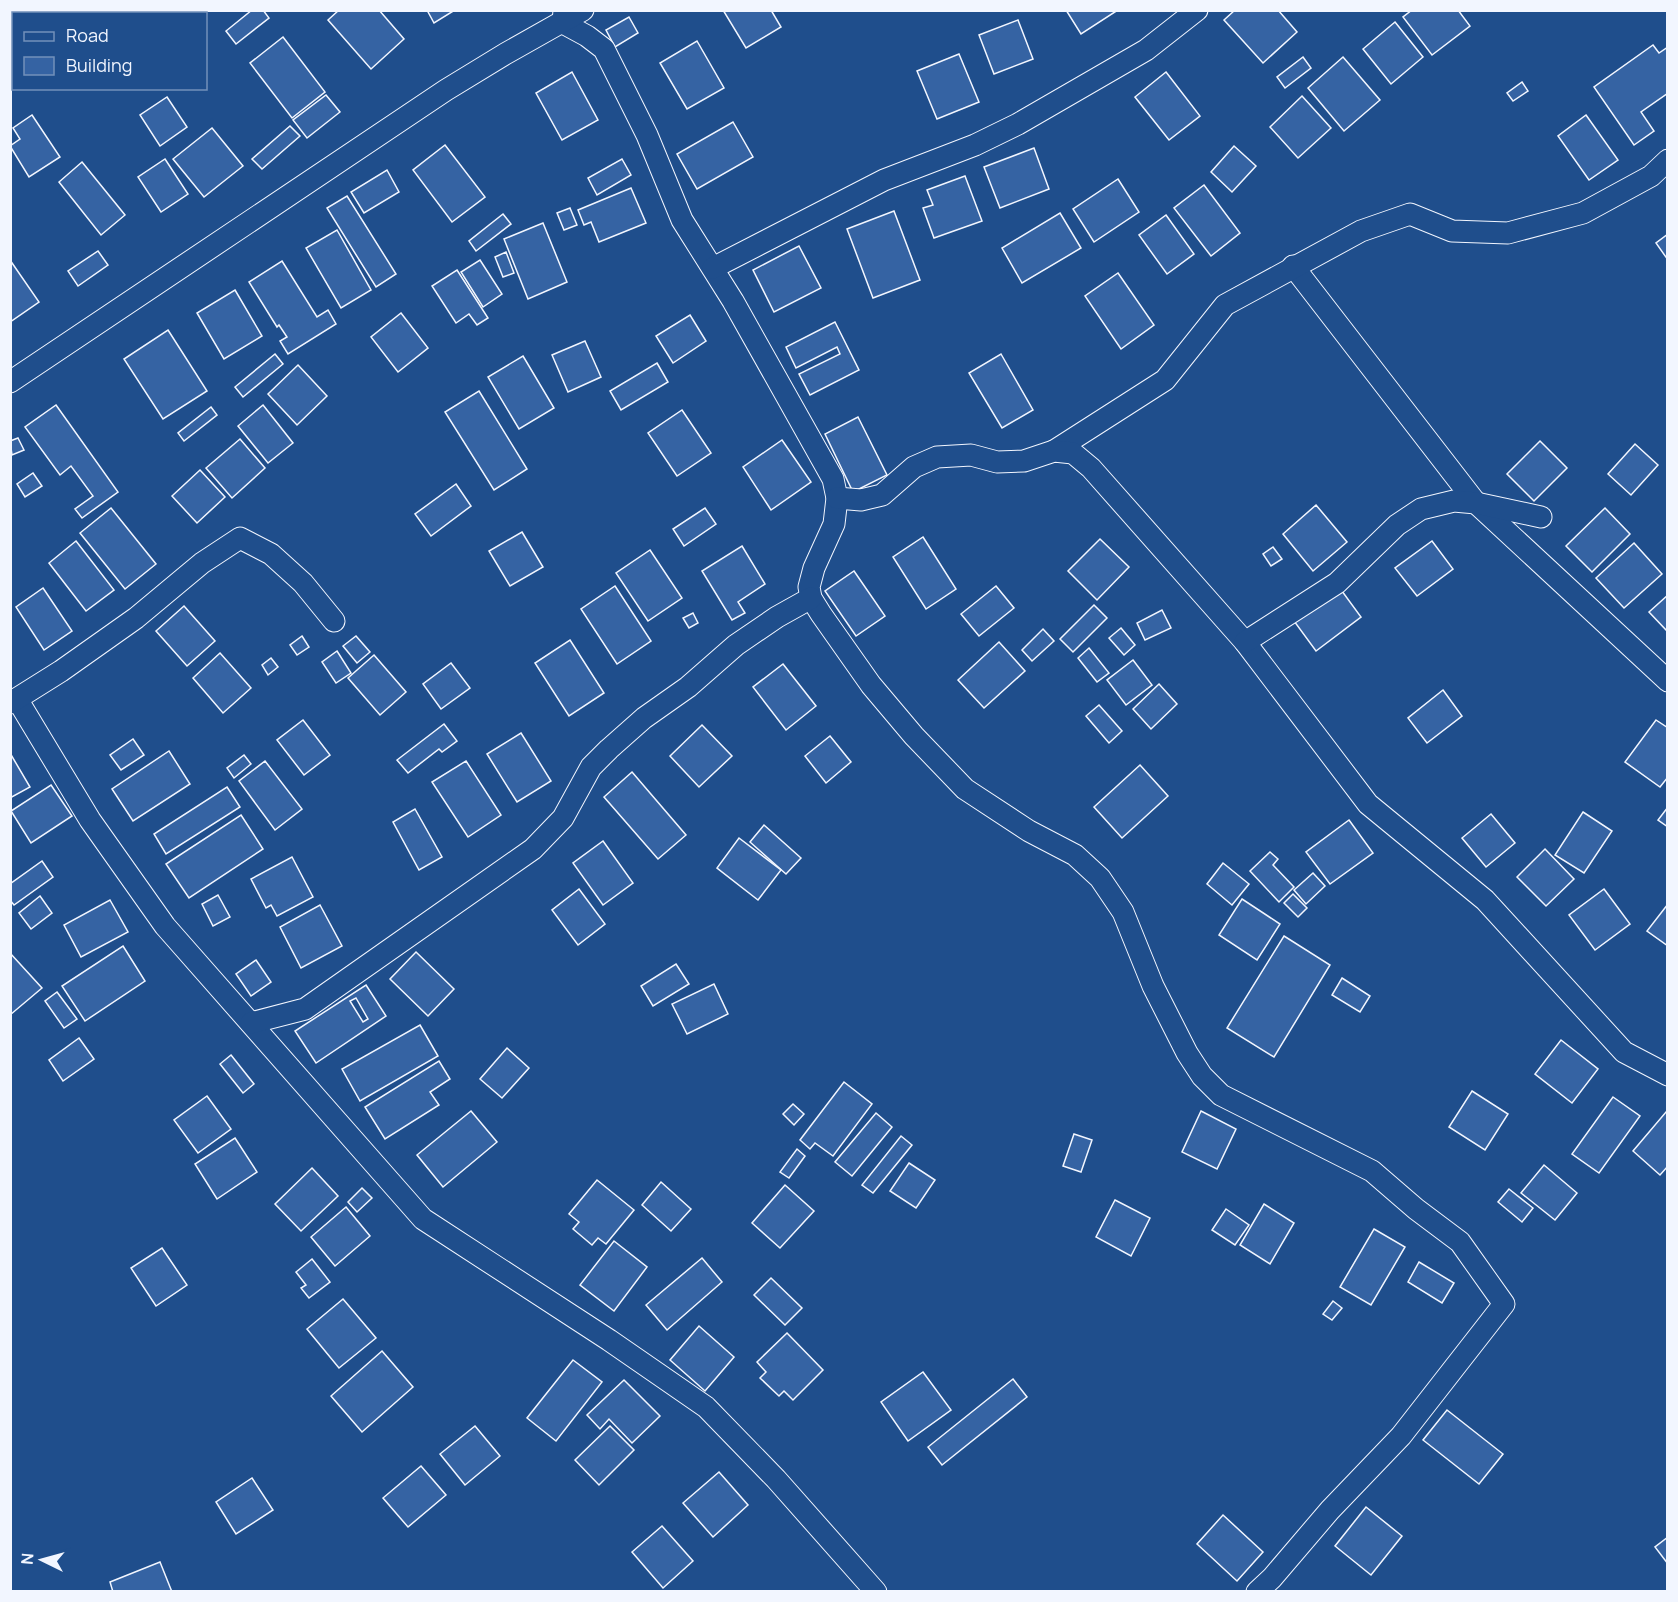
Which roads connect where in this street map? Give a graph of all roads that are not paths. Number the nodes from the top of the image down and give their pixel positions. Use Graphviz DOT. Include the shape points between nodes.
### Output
graph roads {
  1 [pos="584,10"];
  2 [pos="1197,10"];
  3 [pos="564,17"];
  4 [pos="1668,160"];
  5 [pos="1293,266"];
  6 [pos="713,268"];
  7 [pos="10,382"];
  8 [pos="1054,451"];
  9 [pos="837,498"];
  10 [pos="1476,503"];
  11 [pos="1541,517"];
  12 [pos="812,598"];
  13 [pos="334,621"];
  14 [pos="1245,642"];
  15 [pos="1668,681"];
  16 [pos="14,701"];
  17 [pos="251,1023"];
  18 [pos="1668,1075"];
  19 [pos="876,1592"];
  20 [pos="1257,1592"];
  1 -- 3 [label="street"];
  2 -- 6 [label="street" via="1146,50 1018,124 884,180"];
  3 -- 6 [label="street" via="604,49 647,135 682,220"];
  3 -- 7 [label="street" via="446,90"];
  4 -- 5 [label="street" via="1651,176 1583,213 1508,233 1452,231 1410,214 1361,231"];
  5 -- 8 [label="street" via="1225,305 1165,380"];
  5 -- 10 [label="street"];
  6 -- 9 [label="street" via="833,478"];
  8 -- 9 [label="street" via="1024,460 997,462 971,455 937,457 914,467 882,495 861,500"];
  8 -- 14 [label="street" via="1073,453 1091,468"];
  9 -- 12 [label="street" via="834,524 809,587"];
  10 -- 11 [label="street"];
  10 -- 14 [label="street" via="1454,501 1421,509 1397,525 1337,583"];
  10 -- 15 [label="street"];
  12 -- 17 [label="street" via="777,616 736,645 609,749 591,767 563,818 533,849 305,1009"];
  12 -- 20 [label="street" via="871,685 964,789 1075,855 1100,878 1123,912 1153,986 1202,1076 1221,1095 1372,1172 1460,1242 1504,1304 1401,1436"];
  13 -- 16 [label="street" via="303,583 271,554 240,538 202,563 136,618"];
  14 -- 18 [label="street" via="1368,804 1485,900 1624,1052"];
  16 -- 17 [label="street" via="90,820 165,926"];
  17 -- 19 [label="street" via="423,1219 706,1407"];
}
